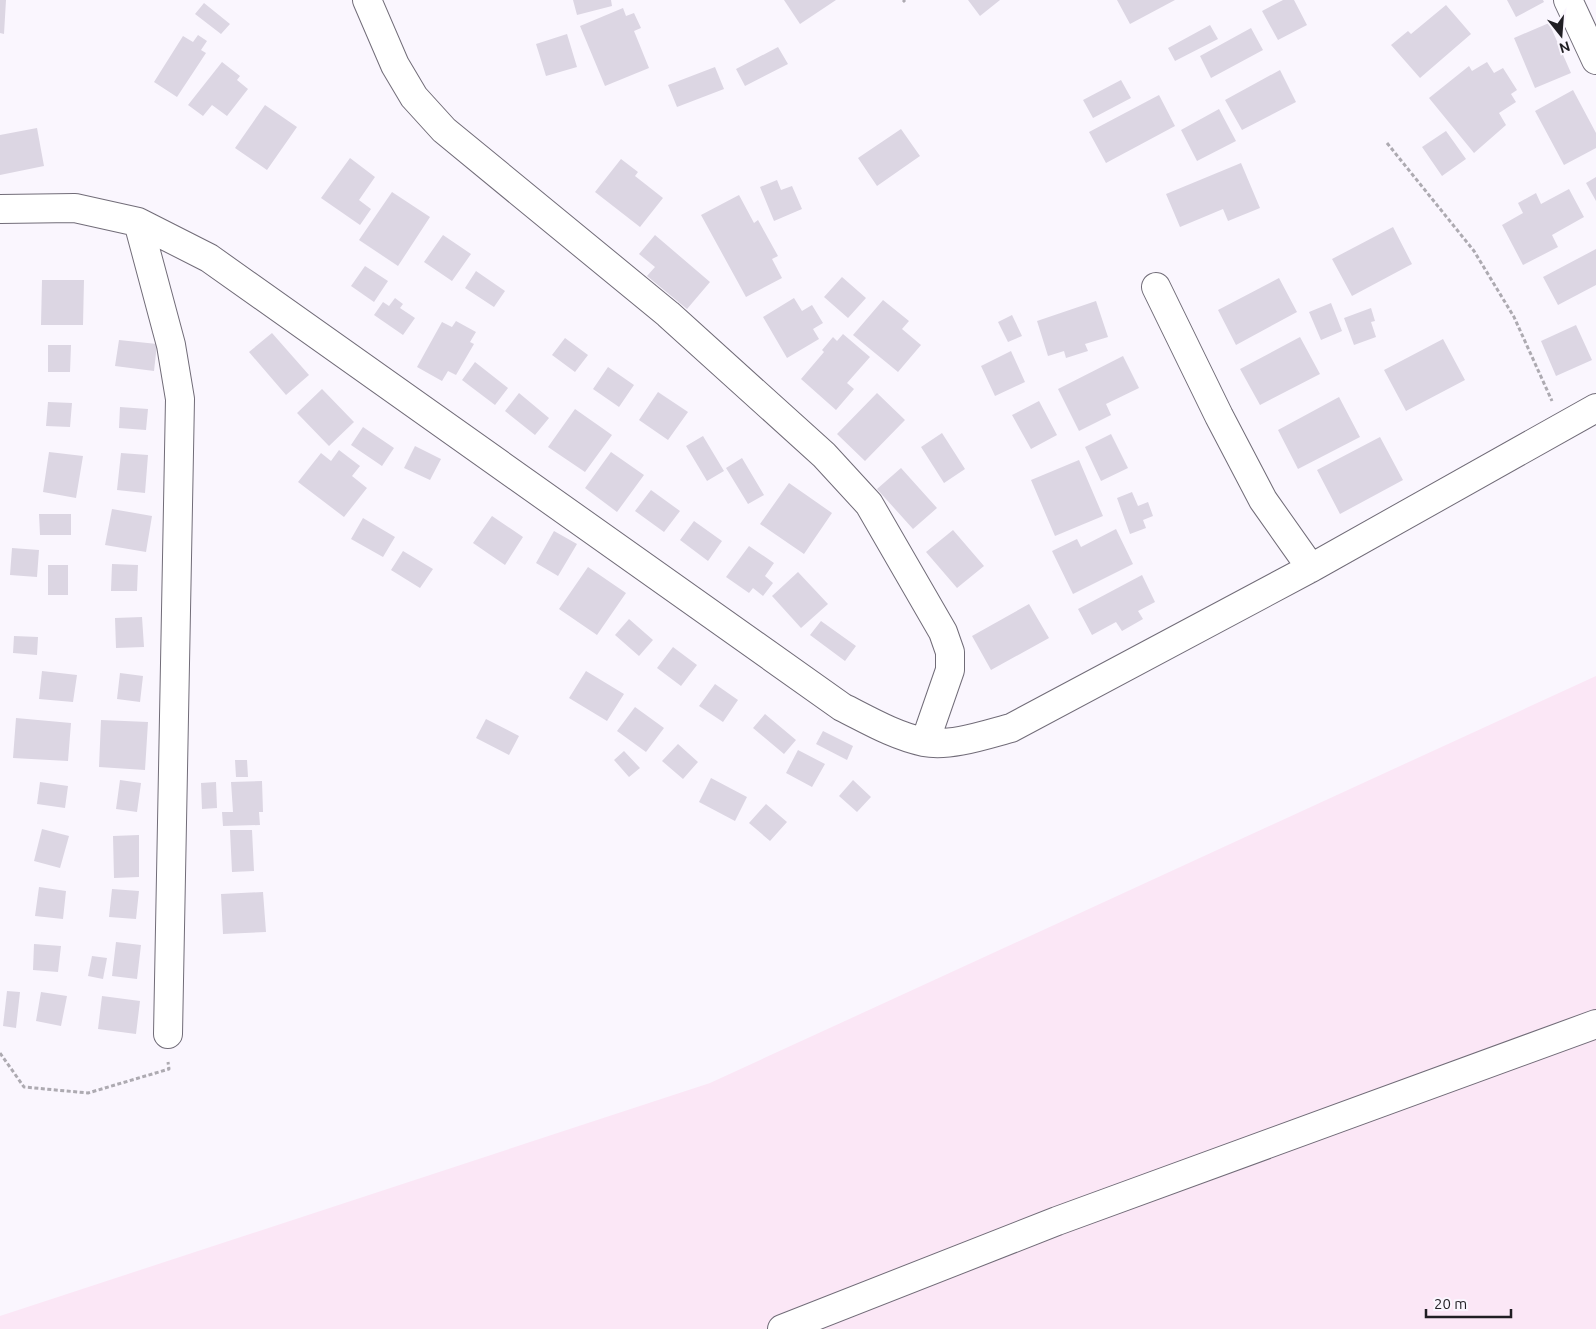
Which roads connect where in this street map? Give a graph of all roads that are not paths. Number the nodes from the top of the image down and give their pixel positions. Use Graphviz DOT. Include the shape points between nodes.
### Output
graph roads {
  1 [pos="367,0"];
  2 [pos="1568,0"];
  3 [pos="1596,60"];
  4 [pos="0,210"];
  5 [pos="138,222"];
  6 [pos="1156,288"];
  7 [pos="1596,408"];
  8 [pos="1311,568"];
  9 [pos="925,742"];
  10 [pos="1596,1024"];
  11 [pos="168,1034"];
  12 [pos="782,1329"];
  1 -- 9 [label="street" via="395,65 414,97 444,130 668,314 824,455 869,504 943,632 950,652 950,670"];
  2 -- 3 [label="street"];
  4 -- 5 [label="street" via="75,208"];
  5 -- 9 [label="street" via="217,263 842,707 893,732"];
  5 -- 11 [label="street" via="171,345 180,398"];
  6 -- 8 [label="street" via="1263,500"];
  7 -- 8 [label="street"];
  8 -- 9 [label="street" via="1011,728 966,740"];
  10 -- 12 [label="street" via="1057,1221"];
}
